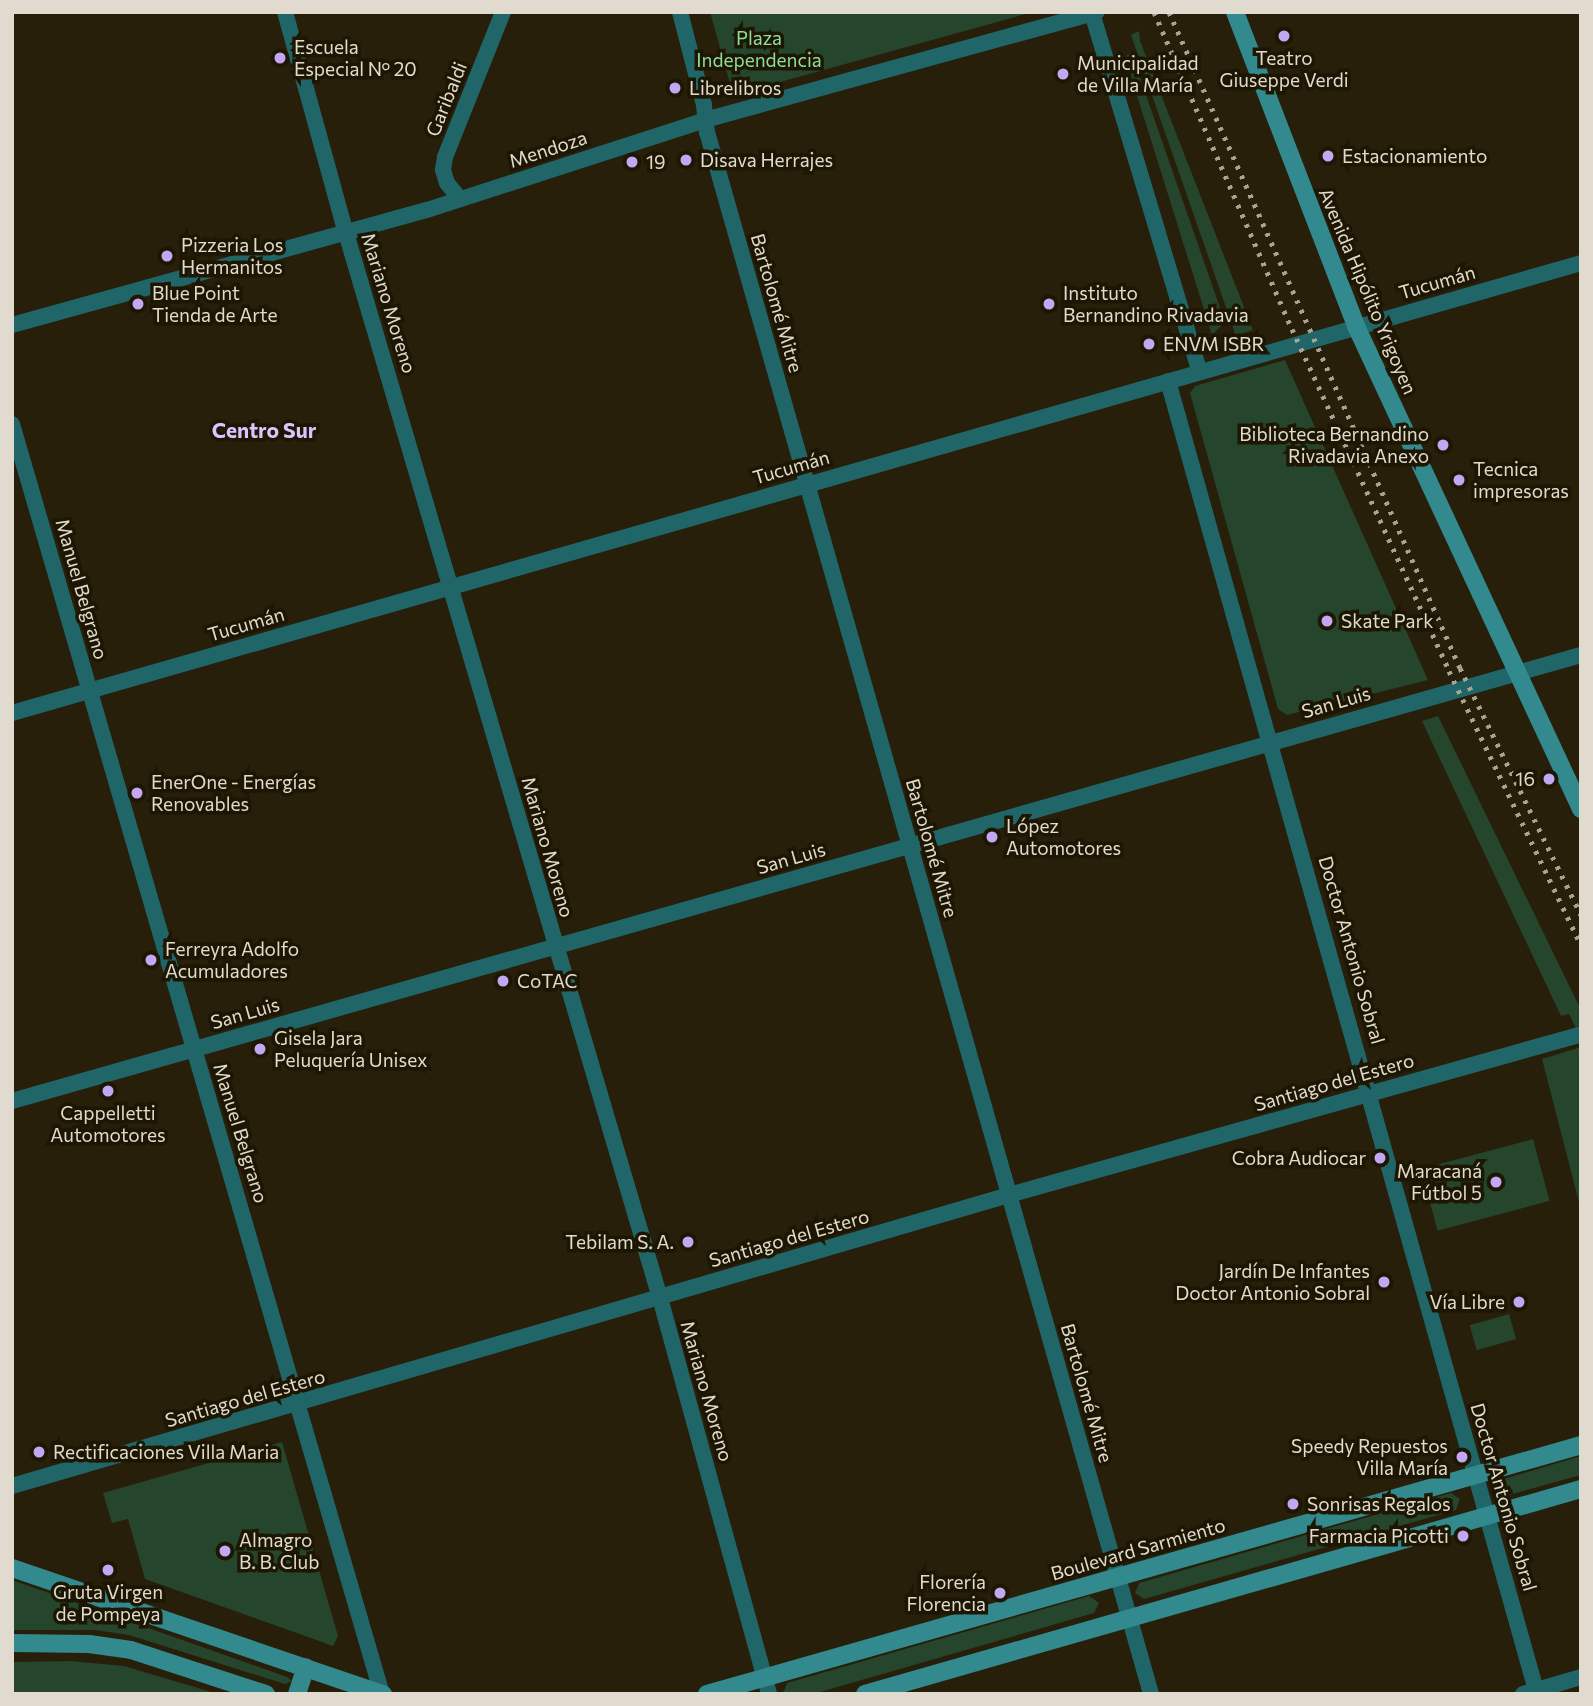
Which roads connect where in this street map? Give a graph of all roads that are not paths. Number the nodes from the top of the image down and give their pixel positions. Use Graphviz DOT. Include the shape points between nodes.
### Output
graph roads {
  1 [pos="285,12"];
  2 [pos="503,12"];
  3 [pos="680,12"];
  4 [pos="1235,12"];
  5 [pos="1094,13"];
  6 [pos="1059,17"];
  7 [pos="705,120"];
  8 [pos="460,199"];
  9 [pos="346,233"];
  10 [pos="1581,263"];
  11 [pos="12,325"];
  12 [pos="1356,326"];
  13 [pos="1200,372"];
  14 [pos="1168,382"];
  15 [pos="12,424"];
  16 [pos="807,484"];
  17 [pos="452,587"];
  18 [pos="1581,655"];
  19 [pos="1516,673"];
  20 [pos="89,691"];
  21 [pos="12,713"];
  22 [pos="1271,742"];
  23 [pos="1581,809"];
  24 [pos="910,846"];
  25 [pos="555,947"];
  26 [pos="1579,1035"];
  27 [pos="194,1049"];
  28 [pos="1371,1093"];
  29 [pos="12,1101"];
  30 [pos="1009,1195"];
  31 [pos="660,1298"];
  32 [pos="300,1404"];
  33 [pos="1581,1445"];
  34 [pos="1476,1475"];
  35 [pos="12,1486"];
  36 [pos="1581,1489"];
  37 [pos="1487,1516"];
  38 [pos="12,1568"];
  39 [pos="1118,1577"];
  40 [pos="1130,1619"];
  41 [pos="12,1643"];
  42 [pos="306,1667"];
  43 [pos="1581,1677"];
  44 [pos="767,1686"];
  45 [pos="1532,1693"];
  46 [pos="266,1694"];
  47 [pos="297,1694"];
  48 [pos="383,1694"];
  49 [pos="707,1694"];
  50 [pos="865,1694"];
  51 [pos="1151,1694"];
  1 -- 9 [label="street, Mariano Moreno"];
  2 -- 8 [label="street, Garibaldi" via="445,157 447,183"];
  3 -- 7 [label="street, Bartolomé Mitre"];
  4 -- 12 [label="main road, Avenida Hipólito Yrigoyen"];
  5 -- 6 [label="street, Mendoza"];
  5 -- 13 [label="street"];
  6 -- 7 [label="street, Mendoza"];
  7 -- 8 [label="street, Mendoza"];
  7 -- 16 [label="street, Bartolomé Mitre"];
  8 -- 9 [label="street, Mendoza"];
  9 -- 11 [label="street, Mendoza"];
  9 -- 17 [label="street, Mariano Moreno"];
  10 -- 12 [label="street, Tucumán"];
  12 -- 13 [label="street, Tucumán"];
  12 -- 19 [label="main road, Avenida Hipólito Yrigoyen"];
  13 -- 14 [label="street, Tucumán"];
  14 -- 16 [label="street, Tucumán"];
  14 -- 22 [label="street, Doctor Antonio Sobral"];
  15 -- 20 [label="street, Manuel Belgrano"];
  16 -- 17 [label="street, Tucumán"];
  16 -- 24 [label="street, Bartolomé Mitre"];
  17 -- 20 [label="street, Tucumán"];
  17 -- 25 [label="street, Mariano Moreno"];
  18 -- 19 [label="street, San Luis"];
  19 -- 22 [label="street, San Luis"];
  19 -- 23 [label="main road, Avenida Hipólito Yrigoyen"];
  20 -- 21 [label="street, Tucumán"];
  20 -- 27 [label="street, Manuel Belgrano"];
  22 -- 24 [label="street, San Luis"];
  22 -- 28 [label="street, Doctor Antonio Sobral"];
  24 -- 25 [label="street, San Luis"];
  24 -- 30 [label="street, Bartolomé Mitre"];
  25 -- 27 [label="street, San Luis"];
  25 -- 31 [label="street, Mariano Moreno"];
  26 -- 28 [label="street, Santiago del Estero"];
  27 -- 29 [label="street, San Luis"];
  27 -- 32 [label="street, Manuel Belgrano"];
  28 -- 30 [label="street, Santiago del Estero"];
  28 -- 34 [label="street, Doctor Antonio Sobral"];
  30 -- 31 [label="street, Santiago del Estero"];
  30 -- 39 [label="street, Bartolomé Mitre"];
  31 -- 32 [label="street, Santiago del Estero"];
  31 -- 44 [label="street, Mariano Moreno"];
  32 -- 35 [label="street, Santiago del Estero"];
  32 -- 48 [label="street, Manuel Belgrano"];
  33 -- 34 [label="main road, Boulevard Sarmiento"];
  34 -- 37 [label="street, Doctor Antonio Sobral"];
  34 -- 39 [label="main road, Boulevard Sarmiento"];
  36 -- 37 [label="main road"];
  37 -- 40 [label="main road"];
  37 -- 45 [label="street, Doctor Antonio Sobral"];
  38 -- 42 [label="main road"];
  39 -- 40 [label="street, Bartolomé Mitre"];
  39 -- 44 [label="main road, Boulevard Sarmiento"];
  40 -- 50 [label="main road"];
  40 -- 51 [label="street, Bartolomé Mitre"];
  41 -- 46 [label="main road" via="89,1644 131,1650"];
  42 -- 47 [label="main road"];
  42 -- 48 [label="main road"];
  43 -- 45 [label="street"];
  44 -- 49 [label="main road, Boulevard Sarmiento"];
}
